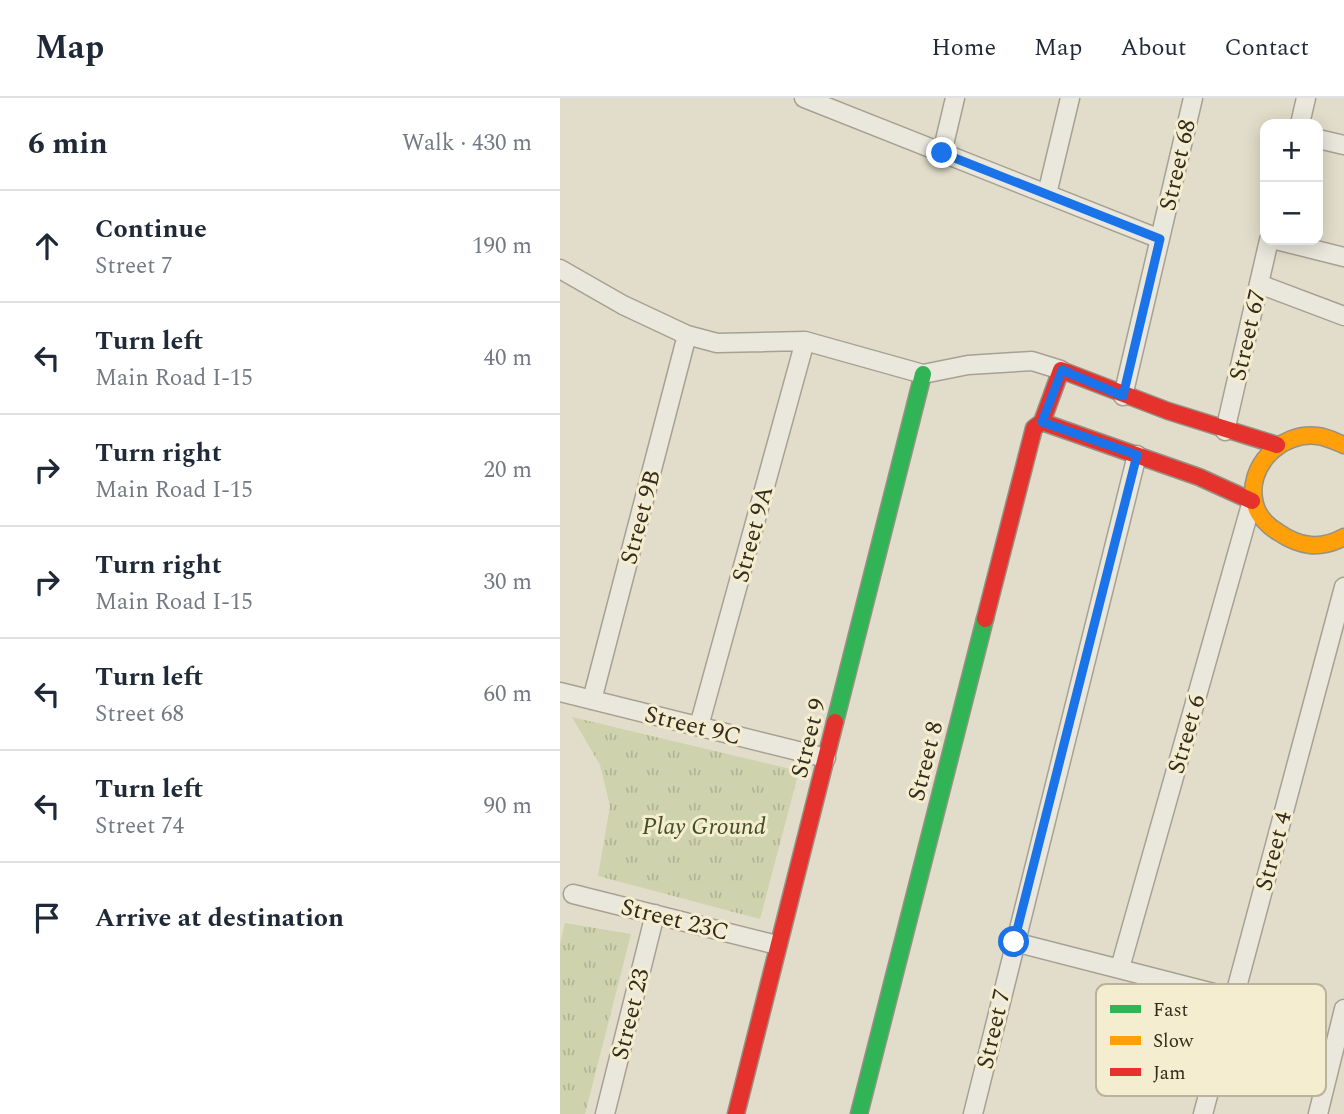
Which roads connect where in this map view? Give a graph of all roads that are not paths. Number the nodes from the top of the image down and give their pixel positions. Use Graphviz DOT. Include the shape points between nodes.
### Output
graph roads {
  1 [pos="804,98"];
  2 [pos="955,98"];
  3 [pos="1070,98"];
  4 [pos="1193,98"];
  5 [pos="1306,98"];
  6 [pos="834,104"];
  7 [pos="1301,119"];
  8 [pos="1323,140"];
  9 [pos="1344,145"];
  10 [pos="942,153"];
  11 [pos="1047,194"];
  12 [pos="1160,239"];
  13 [pos="1268,245"];
  14 [pos="1296,245"];
  15 [pos="1344,257"];
  16 [pos="560,268"];
  17 [pos="1259,284"];
  18 [pos="1344,316"];
  19 [pos="687,335"];
  20 [pos="805,341"];
  21 [pos="1062,370"];
  22 [pos="923,374"];
  23 [pos="1123,396"];
  24 [pos="1042,422"];
  25 [pos="1225,431"];
  26 [pos="1277,445"];
  27 [pos="1344,445"];
  28 [pos="1137,455"];
  29 [pos="1252,501"];
  30 [pos="1344,537"];
  31 [pos="1344,587"];
  32 [pos="560,692"];
  33 [pos="592,700"];
  34 [pos="699,726"];
  35 [pos="826,758"];
  36 [pos="573,894"];
  37 [pos="655,914"];
  38 [pos="1014,942"];
  39 [pos="777,945"];
  40 [pos="1120,968"];
  41 [pos="1180,984"];
  42 [pos="1237,984"];
  43 [pos="1344,1009"];
  44 [pos="1326,1082"];
  45 [pos="1208,1096"];
  46 [pos="1322,1096"];
  47 [pos="605,1114"];
  48 [pos="736,1114"];
  49 [pos="859,1114"];
  50 [pos="973,1114"];
  51 [pos="1203,1114"];
  52 [pos="1318,1114"];
  1 -- 6 [label="street"];
  2 -- 10 [label="street"];
  3 -- 11 [label="street"];
  4 -- 12 [label="street, Street 68"];
  5 -- 7 [label="street"];
  6 -- 10 [label="street"];
  8 -- 9 [label="street"];
  10 -- 11 [label="street"];
  11 -- 12 [label="street"];
  12 -- 23 [label="street, Street 68"];
  13 -- 17 [label="street, Street 67"];
  14 -- 15 [label="street"];
  16 -- 19 [label="street"];
  17 -- 18 [label="street"];
  17 -- 25 [label="street, Street 67"];
  19 -- 20 [label="street" via="717,343"];
  19 -- 33 [label="street, Street 9B"];
  20 -- 22 [label="street"];
  20 -- 34 [label="street, Street 9A"];
  21 -- 22 [label="street" via="1032,361 968,365"];
  21 -- 23 [label="street"];
  21 -- 24 [label="street, Street 8"];
  22 -- 35 [label="street, Street 9"];
  23 -- 25 [label="street"];
  24 -- 28 [label="street"];
  24 -- 49 [label="street, Street 8" via="1034,428"];
  25 -- 26 [label="street"];
  26 -- 27 [label="street" via="1301,436 1334,439"];
  26 -- 29 [label="street" via="1253,478"];
  28 -- 29 [label="street"];
  28 -- 38 [label="street, Street 7"];
  29 -- 30 [label="street" via="1267,525 1283,538 1315,547"];
  29 -- 40 [label="street, Street 6"];
  31 -- 42 [label="street, Street 4"];
  32 -- 33 [label="street, Street 9C"];
  33 -- 34 [label="street, Street 9C"];
  34 -- 35 [label="street, Street 9C"];
  35 -- 39 [label="street, Street 9"];
  36 -- 37 [label="street, Street 23C"];
  37 -- 39 [label="street, Street 23C"];
  37 -- 47 [label="street, Street 23"];
  38 -- 40 [label="street"];
  38 -- 50 [label="street, Street 7"];
  39 -- 48 [label="street, Street 9"];
  40 -- 41 [label="street"];
  43 -- 44 [label="street"];
  45 -- 51 [label="street, Street 4"];
  46 -- 52 [label="street"];
}
